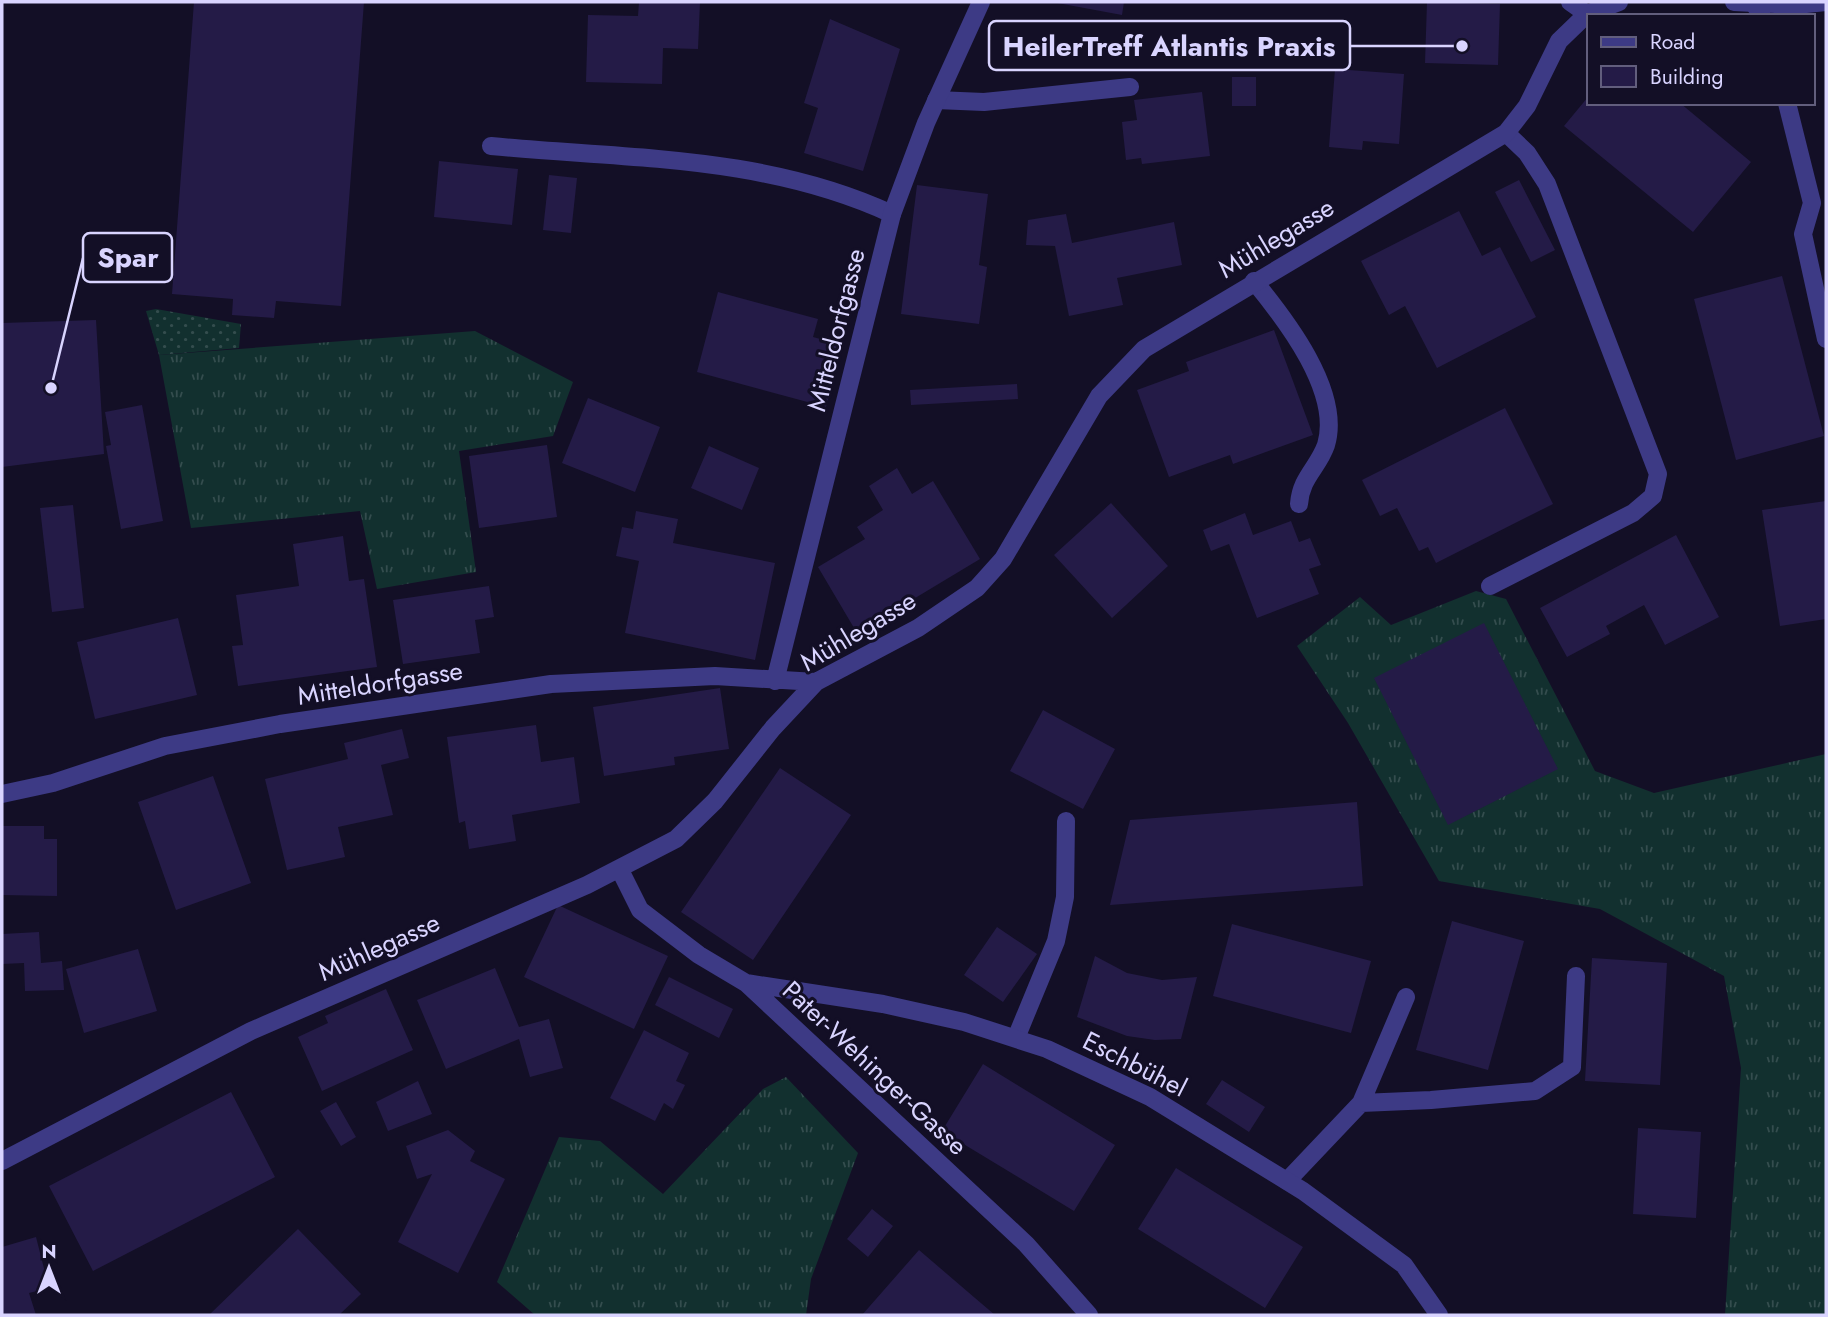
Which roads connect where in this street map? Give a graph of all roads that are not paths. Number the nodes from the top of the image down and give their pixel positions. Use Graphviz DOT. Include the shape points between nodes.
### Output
graph roads {
  1 [pos="981,2"];
  2 [pos="1570,2"];
  3 [pos="1619,2"];
  4 [pos="1734,2"];
  5 [pos="1826,2"];
  6 [pos="1758,10"];
  7 [pos="1587,14"];
  8 [pos="1129,87"];
  9 [pos="936,100"];
  10 [pos="1788,105"];
  11 [pos="1506,133"];
  12 [pos="491,146"];
  13 [pos="892,214"];
  14 [pos="1254,281"];
  15 [pos="1826,340"];
  16 [pos="1299,504"];
  17 [pos="1490,586"];
  18 [pos="775,681"];
  19 [pos="816,682"];
  20 [pos="2,793"];
  21 [pos="1066,821"];
  22 [pos="620,870"];
  23 [pos="1576,976"];
  24 [pos="746,983"];
  25 [pos="1406,997"];
  26 [pos="1016,1038"];
  27 [pos="1361,1103"];
  28 [pos="2,1161"];
  29 [pos="1287,1181"];
  30 [pos="1089,1315"];
  31 [pos="1439,1315"];
  1 -- 9 [label="street, Mitteldorfgasse"];
  2 -- 7 [label="street"];
  3 -- 7 [label="street, Mühlegasse"];
  4 -- 6 [label="street"];
  5 -- 6 [label="street"];
  7 -- 11 [label="street, Mühlegasse" via="1559,41 1527,106"];
  8 -- 9 [label="street" via="984,102"];
  9 -- 13 [label="street, Mitteldorfgasse"];
  10 -- 15 [label="street" via="1812,203 1803,234"];
  11 -- 14 [label="street, Mühlegasse"];
  11 -- 17 [label="street" via="1527,153 1547,184 1658,474 1653,496 1633,513"];
  12 -- 13 [label="street" via="730,165 856,197"];
  13 -- 18 [label="street, Mitteldorfgasse"];
  14 -- 16 [label="street" via="1287,322 1310,362 1331,421 1325,448 1300,488"];
  14 -- 19 [label="street, Mühlegasse" via="1144,349 1098,396 1003,559 977,588 918,628"];
  18 -- 19 [label="street, Mitteldorfgasse"];
  18 -- 20 [label="street, Mitteldorfgasse" via="715,676 551,684 165,746 53,783"];
  19 -- 22 [label="street, Mühlegasse" via="715,801 676,839"];
  21 -- 26 [label="street" via="1065,897 1056,941"];
  22 -- 24 [label="street, Pater-Wehinger-Gasse" via="640,910 699,955"];
  22 -- 28 [label="street, Mühlegasse" via="251,1031"];
  23 -- 27 [label="street" via="1572,1067 1535,1091"];
  24 -- 26 [label="street, Eschbühel" via="883,1004"];
  24 -- 30 [label="street, Pater-Wehinger-Gasse" via="1026,1244"];
  25 -- 27 [label="street"];
  26 -- 29 [label="street, Eschbühel" via="1150,1097"];
  27 -- 29 [label="street"];
  29 -- 31 [label="street, Eschbühel" via="1404,1265"];
}
